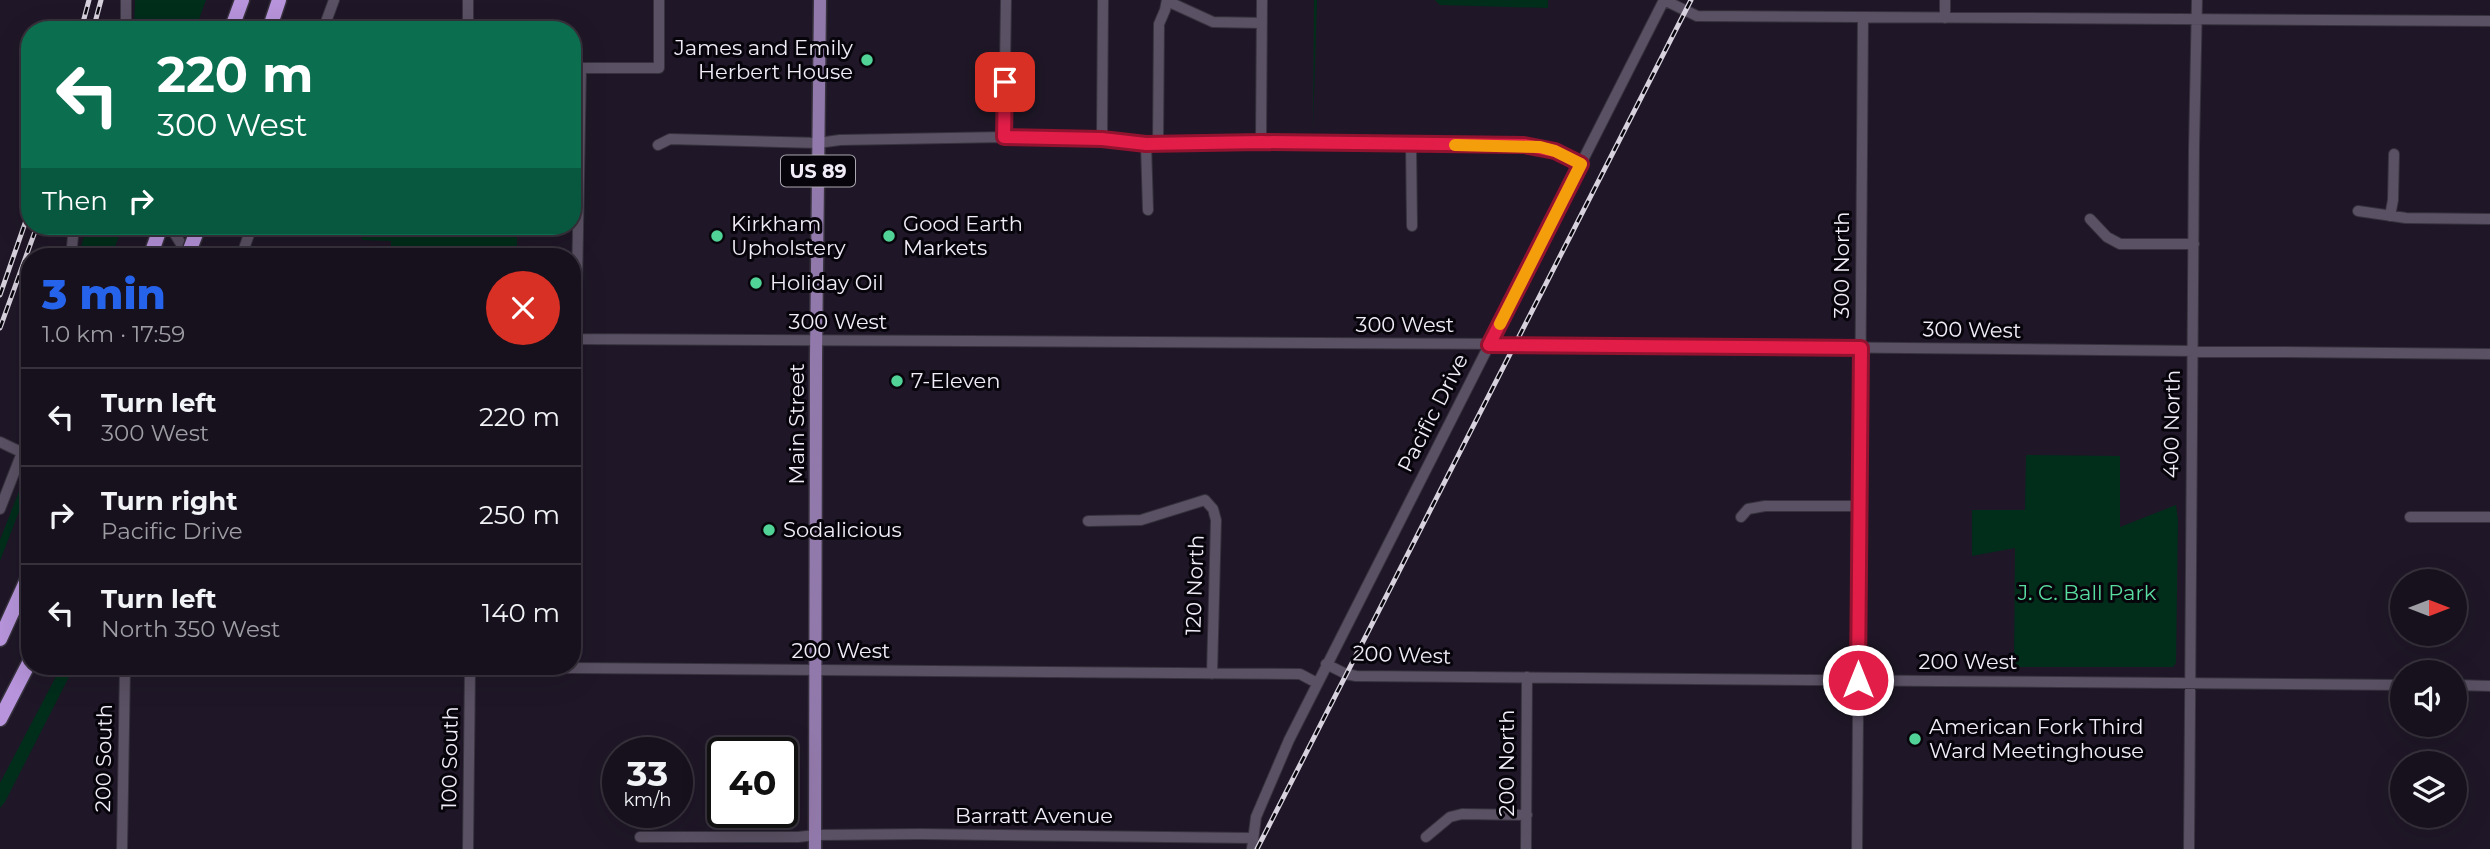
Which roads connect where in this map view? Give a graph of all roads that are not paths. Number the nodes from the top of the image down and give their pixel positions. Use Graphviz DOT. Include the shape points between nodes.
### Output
graph roads {
  1 [pos="127,0"];
  2 [pos="242,0"];
  3 [pos="279,0"];
  4 [pos="334,0"];
  5 [pos="468,0"];
  6 [pos="659,0"];
  7 [pos="820,0"];
  8 [pos="1006,0"];
  9 [pos="1103,0"];
  10 [pos="1167,0"];
  11 [pos="1262,0"];
  12 [pos="1664,0"];
  13 [pos="1945,0"];
  14 [pos="2197,0"];
  15 [pos="1863,17"];
  16 [pos="1945,18"];
  17 [pos="2196,20"];
  18 [pos="126,21"];
  19 [pos="234,21"];
  20 [pos="272,21"];
  21 [pos="326,21"];
  22 [pos="468,21"];
  23 [pos="2490,22"];
  24 [pos="1262,23"];
  25 [pos="581,68"];
  26 [pos="1004,137"];
  27 [pos="1102,139"];
  28 [pos="1261,142"];
  29 [pos="818,143"];
  30 [pos="1146,144"];
  31 [pos="1158,144"];
  32 [pos="658,145"];
  33 [pos="1411,145"];
  34 [pos="2394,154"];
  35 [pos="1581,164"];
  36 [pos="1148,210"];
  37 [pos="2358,211"];
  38 [pos="2390,216"];
  39 [pos="2090,219"];
  40 [pos="2490,219"];
  41 [pos="1412,226"];
  42 [pos="2193,244"];
  43 [pos="581,339"];
  44 [pos="817,342"];
  45 [pos="1489,345"];
  46 [pos="1861,348"];
  47 [pos="2193,351"];
  48 [pos="2490,354"];
  49 [pos="3,446"];
  50 [pos="21,452"];
  51 [pos="21,458"];
  52 [pos="1859,506"];
  53 [pos="0,509"];
  54 [pos="1741,517"];
  55 [pos="2410,517"];
  56 [pos="2490,517"];
  57 [pos="1088,521"];
  58 [pos="21,593"];
  59 [pos="0,639"];
  60 [pos="1326,664"];
  61 [pos="581,668"];
  62 [pos="816,671"];
  63 [pos="1212,674"];
  64 [pos="23,675"];
  65 [pos="125,675"];
  66 [pos="470,675"];
  67 [pos="1527,677"];
  68 [pos="1858,680"];
  69 [pos="1317,683"];
  70 [pos="2190,683"];
  71 [pos="2390,685"];
  72 [pos="2467,685"];
  73 [pos="2490,686"];
  74 [pos="0,719"];
  75 [pos="1527,815"];
  76 [pos="816,835"];
  77 [pos="1426,836"];
  78 [pos="640,837"];
  79 [pos="723,837"];
  80 [pos="1252,838"];
  81 [pos="122,849"];
  82 [pos="468,849"];
  83 [pos="723,849"];
  84 [pos="816,849"];
  85 [pos="1252,849"];
  86 [pos="1526,849"];
  87 [pos="1857,849"];
  88 [pos="2189,849"];
  1 -- 18 [label="street"];
  2 -- 19 [label="highway"];
  3 -- 20 [label="highway"];
  4 -- 21 [label="street"];
  5 -- 22 [label="street"];
  6 -- 25 [label="street" via="659,68"];
  7 -- 29 [label="main road, Main Street / US 89"];
  8 -- 26 [label="street"];
  9 -- 27 [label="street"];
  10 -- 24 [label="street" via="1213,22"];
  10 -- 31 [label="street" via="1159,24"];
  11 -- 24 [label="street"];
  12 -- 15 [label="street" via="1698,16"];
  12 -- 35 [label="street, Pacific Drive"];
  13 -- 16 [label="street"];
  14 -- 17 [label="street, 400 North"];
  15 -- 16 [label="street"];
  15 -- 46 [label="street, 300 North"];
  16 -- 17 [label="street"];
  17 -- 23 [label="street"];
  17 -- 42 [label="street, 400 North"];
  24 -- 28 [label="street"];
  26 -- 27 [label="street"];
  26 -- 29 [label="street"];
  27 -- 30 [label="street"];
  28 -- 31 [label="street"];
  28 -- 33 [label="street"];
  29 -- 32 [label="street" via="670,139"];
  29 -- 44 [label="main road, Main Street / US 89"];
  30 -- 31 [label="street"];
  30 -- 36 [label="street"];
  33 -- 35 [label="street" via="1532,146"];
  33 -- 41 [label="street"];
  34 -- 38 [label="street"];
  35 -- 45 [label="street, Pacific Drive"];
  37 -- 38 [label="street"];
  38 -- 40 [label="street"];
  39 -- 42 [label="street" via="2106,237 2120,244"];
  42 -- 47 [label="street, 400 North"];
  43 -- 44 [label="street, 300 West"];
  44 -- 45 [label="street, 300 West"];
  44 -- 62 [label="main road, Main Street / US 89"];
  45 -- 46 [label="street, 300 West"];
  45 -- 60 [label="street, Pacific Drive"];
  46 -- 47 [label="street, 300 West"];
  46 -- 52 [label="street, 300 North"];
  47 -- 48 [label="street, 300 West"];
  47 -- 70 [label="street, 400 North"];
  49 -- 50 [label="street"];
  51 -- 53 [label="street"];
  52 -- 54 [label="street" via="1765,506 1748,509"];
  52 -- 68 [label="street, 300 North"];
  55 -- 56 [label="street"];
  57 -- 63 [label="street, 120 North" via="1140,520 1205,500 1213,509"];
  58 -- 59 [label="highway"];
  60 -- 67 [label="street, 200 West" via="1356,676"];
  60 -- 69 [label="street, Pacific Drive"];
  61 -- 62 [label="street, 200 West"];
  62 -- 63 [label="street, 200 West"];
  62 -- 76 [label="main road, Main Street / US 89"];
  63 -- 69 [label="street, 200 West" via="1300,674"];
  64 -- 74 [label="highway"];
  65 -- 81 [label="street, 200 South"];
  66 -- 82 [label="street, 100 South"];
  67 -- 68 [label="street, 200 West"];
  67 -- 75 [label="street, 200 North"];
  68 -- 70 [label="street, 200 West"];
  68 -- 87 [label="street, 300 North"];
  69 -- 80 [label="street, Pacific Drive" via="1262,802"];
  70 -- 71 [label="street, 200 West"];
  70 -- 88 [label="street, 400 North"];
  72 -- 73 [label="street"];
  75 -- 77 [label="street" via="1462,814 1450,817"];
  75 -- 86 [label="street, 200 North"];
  76 -- 79 [label="street, Barratt Avenue"];
  76 -- 80 [label="street, Barratt Avenue"];
  76 -- 84 [label="main road, Main Street / US 89"];
  78 -- 79 [label="street, Barratt Avenue"];
  79 -- 83 [label="street"];
  80 -- 85 [label="street, Pacific Drive"];
}
